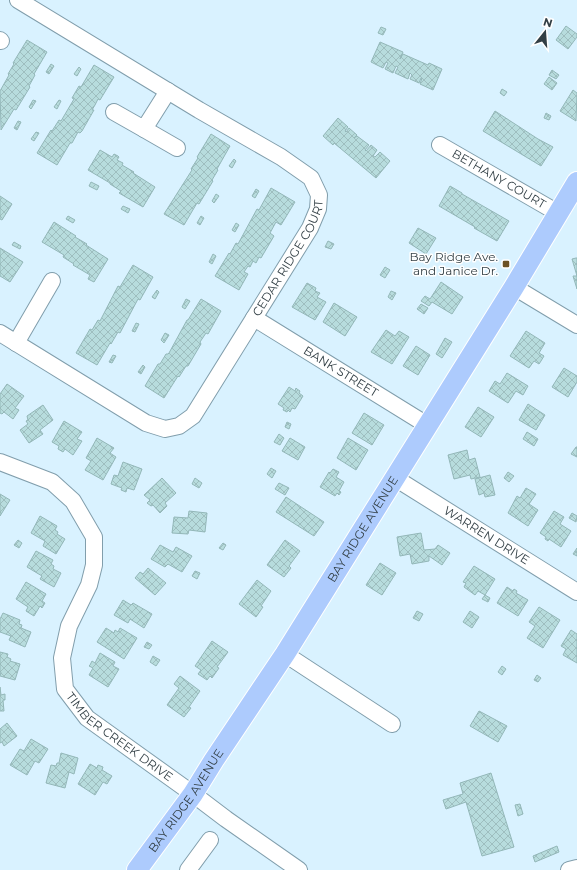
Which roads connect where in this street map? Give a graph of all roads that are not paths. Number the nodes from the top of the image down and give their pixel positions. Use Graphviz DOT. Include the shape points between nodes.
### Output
graph roads {
  1 [pos="18,0"];
  2 [pos="168,91"];
  3 [pos="114,112"];
  4 [pos="144,129"];
  5 [pos="440,145"];
  6 [pos="177,148"];
  7 [pos="577,182"];
  8 [pos="558,213"];
  9 [pos="52,281"];
  10 [pos="514,287"];
  11 [pos="254,318"];
  12 [pos="577,325"];
  13 [pos="0,334"];
  14 [pos="16,343"];
  15 [pos="427,425"];
  16 [pos="0,462"];
  17 [pos="395,478"];
  18 [pos="577,592"];
  19 [pos="285,654"];
  20 [pos="392,724"];
  21 [pos="193,794"];
  22 [pos="210,840"];
  23 [pos="577,868"];
  24 [pos="138,870"];
  25 [pos="188,870"];
  26 [pos="299,870"];
  27 [pos="569,870"];
  1 -- 2 [label="street, CEDAR RIDGE COURT"];
  2 -- 4 [label="street"];
  2 -- 11 [label="street, CEDAR RIDGE COURT" via="281,157 311,178 319,195 318,209 310,228"];
  3 -- 4 [label="street"];
  4 -- 6 [label="street"];
  5 -- 8 [label="street, BETHANY COURT"];
  7 -- 8 [label="main road, BAY RIDGE AVENUE"];
  8 -- 10 [label="main road, BAY RIDGE AVENUE"];
  9 -- 14 [label="street"];
  10 -- 12 [label="street"];
  10 -- 15 [label="main road, BAY RIDGE AVENUE"];
  11 -- 14 [label="street, CEDAR RIDGE COURT" via="193,416 179,426 165,429 146,423"];
  11 -- 15 [label="street, BANK STREET"];
  13 -- 14 [label="street, CEDAR RIDGE COURT"];
  15 -- 17 [label="main road, BAY RIDGE AVENUE"];
  16 -- 21 [label="street, TIMBER CREEK DRIVE" via="52,482 73,500 94,537 94,565 89,585 69,626 62,658 65,689 87,718"];
  17 -- 18 [label="street, WARREN DRIVE"];
  17 -- 19 [label="main road, BAY RIDGE AVENUE"];
  19 -- 20 [label="street"];
  19 -- 21 [label="main road, BAY RIDGE AVENUE"];
  21 -- 24 [label="main road, BAY RIDGE AVENUE"];
  21 -- 26 [label="street, TIMBER CREEK DRIVE"];
  22 -- 25 [label="street"];
  23 -- 27 [label="street"];
}
